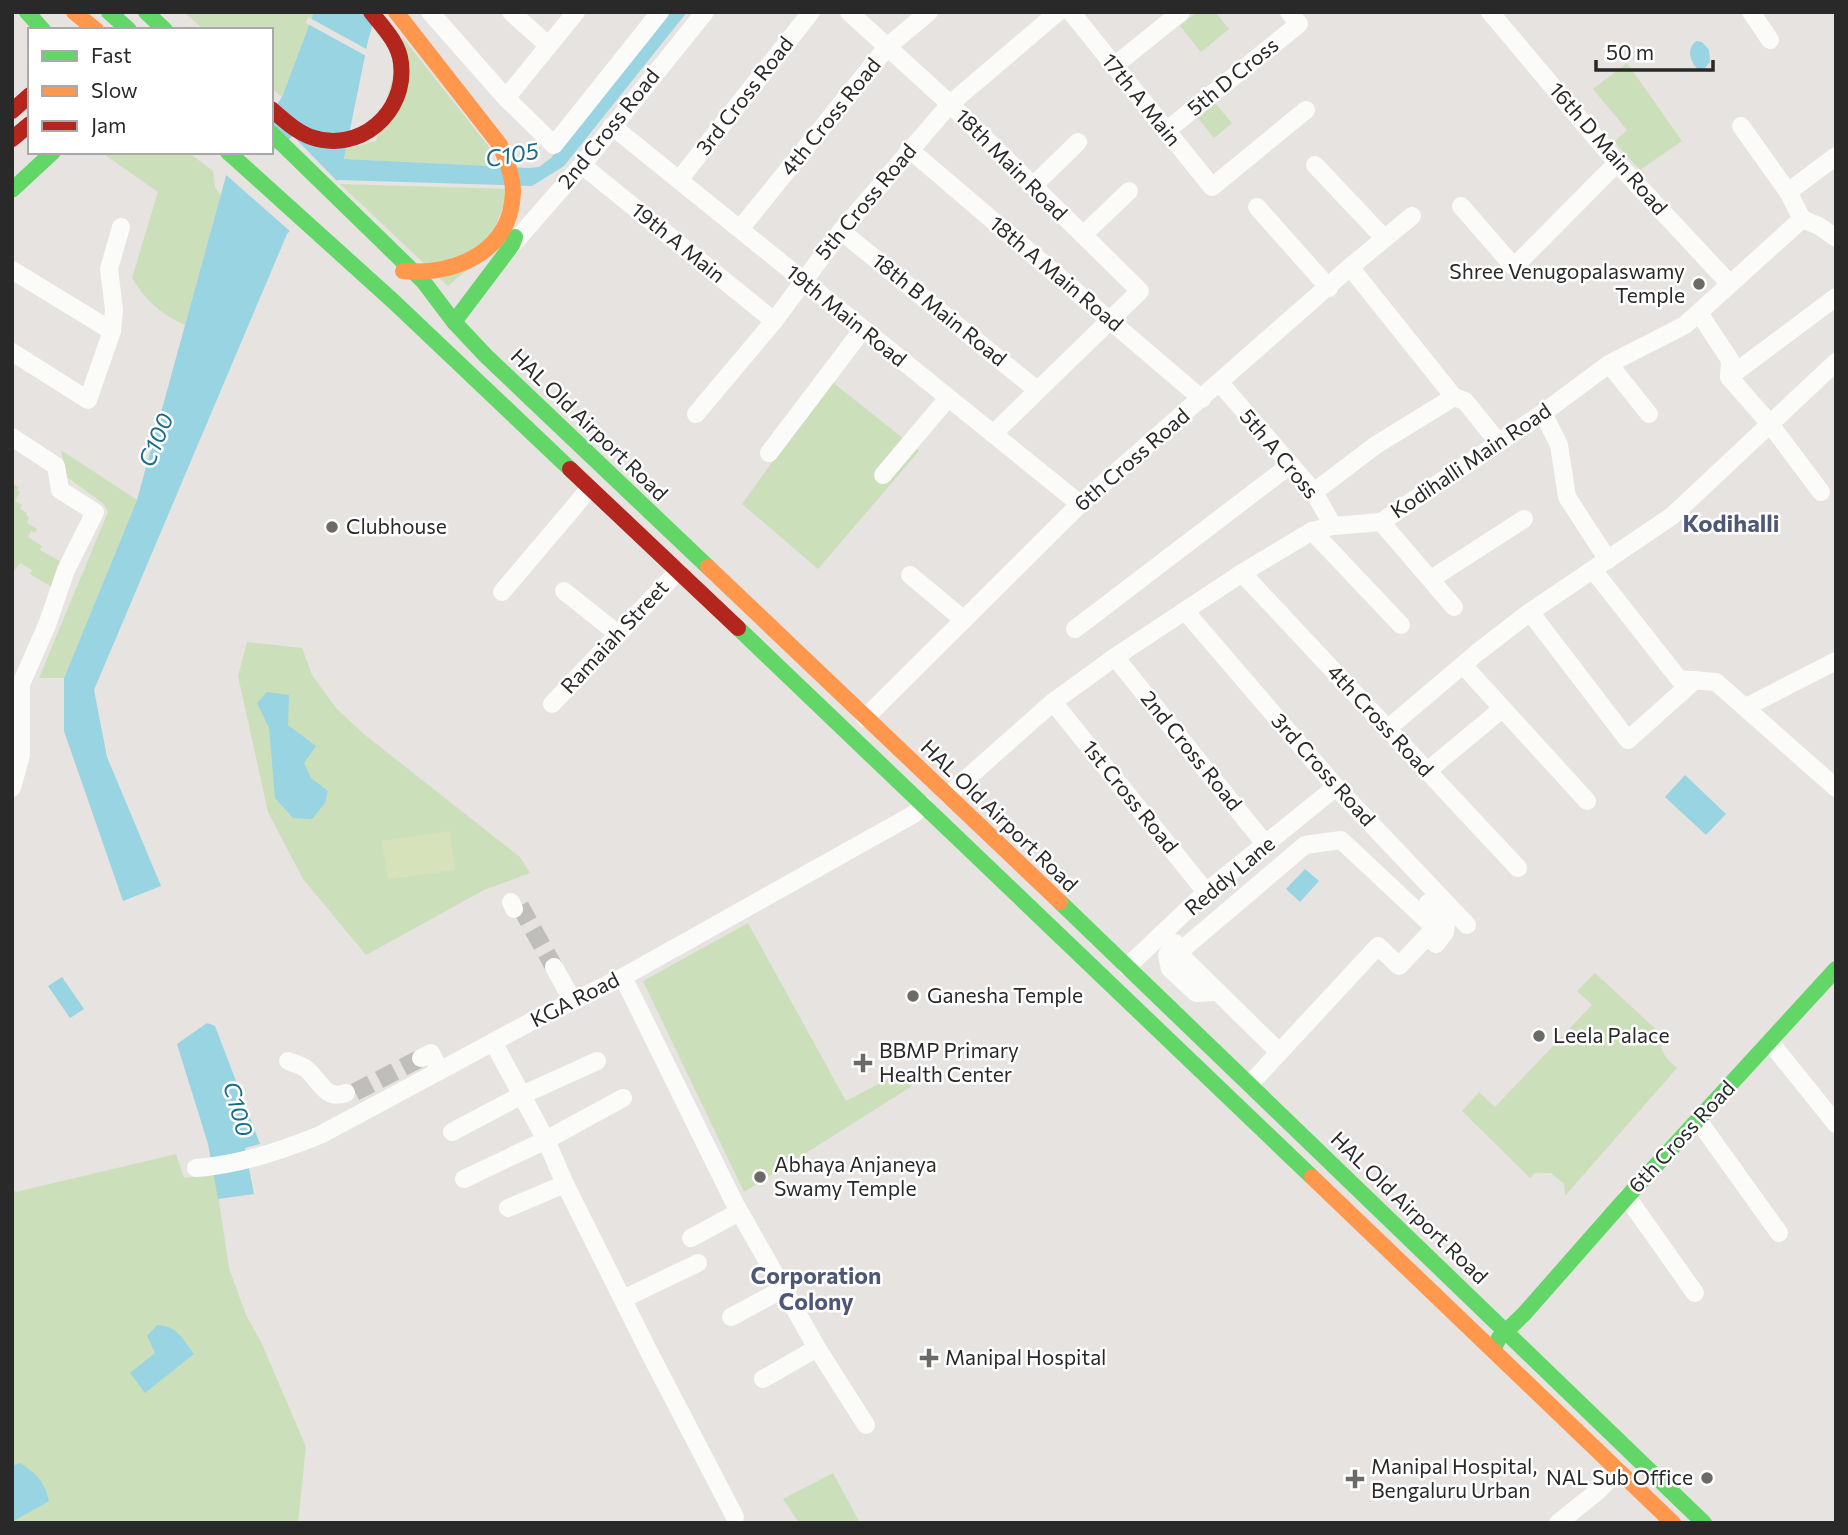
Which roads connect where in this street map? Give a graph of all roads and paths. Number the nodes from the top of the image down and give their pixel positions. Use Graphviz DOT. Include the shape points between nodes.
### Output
graph roads {
  1 [pos="27,12"];
  2 [pos="74,12"];
  3 [pos="109,12"];
  4 [pos="149,12"];
  5 [pos="178,12"];
  6 [pos="371,12"];
  7 [pos="396,12"];
  8 [pos="417,12"];
  9 [pos="430,12"];
  10 [pos="511,12"];
  11 [pos="576,12"];
  12 [pos="660,12"];
  13 [pos="705,12"];
  14 [pos="811,12"];
  15 [pos="849,12"];
  16 [pos="929,12"];
  17 [pos="1058,12"];
  18 [pos="1071,12"];
  19 [pos="1181,12"];
  20 [pos="1490,12"];
  21 [pos="1751,12"];
  22 [pos="1294,18"];
  23 [pos="41,28"];
  24 [pos="94,28"];
  25 [pos="120,28"];
  26 [pos="127,28"];
  27 [pos="137,28"];
  28 [pos="161,28"];
  29 [pos="165,28"];
  30 [pos="1770,40"];
  31 [pos="548,45"];
  32 [pos="888,46"];
  33 [pos="1114,66"];
  34 [pos="28,97"];
  35 [pos="506,98"];
  36 [pos="950,104"];
  37 [pos="1306,110"];
  38 [pos="12,111"];
  39 [pos="273,111"];
  40 [pos="28,126"];
  41 [pos="612,126"];
  42 [pos="1741,126"];
  43 [pos="1166,131"];
  44 [pos="273,135"];
  45 [pos="12,139"];
  46 [pos="1078,142"];
  47 [pos="909,149"];
  48 [pos="51,154"];
  49 [pos="230,154"];
  50 [pos="1836,156"];
  51 [pos="1617,163"];
  52 [pos="582,165"];
  53 [pos="1315,165"];
  54 [pos="678,180"];
  55 [pos="1033,186"];
  56 [pos="12,190"];
  57 [pos="1129,191"];
  58 [pos="1788,192"];
  59 [pos="1461,206"];
  60 [pos="1257,207"];
  61 [pos="1412,216"];
  62 [pos="1802,219"];
  63 [pos="121,227"];
  64 [pos="740,229"];
  65 [pos="841,230"];
  66 [pos="352,234"];
  67 [pos="1083,235"];
  68 [pos="1384,238"];
  69 [pos="1836,238"];
  70 [pos="512,245"];
  71 [pos="1350,267"];
  72 [pos="12,270"];
  73 [pos="802,280"];
  74 [pos="1729,283"];
  75 [pos="1329,288"];
  76 [pos="1836,297"];
  77 [pos="1699,313"];
  78 [pos="1109,320"];
  79 [pos="774,321"];
  80 [pos="454,322"];
  81 [pos="863,329"];
  82 [pos="112,331"];
  83 [pos="12,352"];
  84 [pos="1836,362"];
  85 [pos="1609,364"];
  86 [pos="1729,377"];
  87 [pos="1220,383"];
  88 [pos="1037,390"];
  89 [pos="1454,397"];
  90 [pos="948,398"];
  91 [pos="1202,399"];
  92 [pos="1543,413"];
  93 [pos="696,414"];
  94 [pos="1649,414"];
  95 [pos="1770,424"];
  96 [pos="993,434"];
  97 [pos="12,437"];
  98 [pos="1500,439"];
  99 [pos="769,453"];
  100 [pos="1290,465"];
  101 [pos="883,475"];
  102 [pos="590,488"];
  103 [pos="1314,492"];
  104 [pos="1821,492"];
  105 [pos="1080,504"];
  106 [pos="1524,519"];
  107 [pos="1381,522"];
  108 [pos="1333,526"];
  109 [pos="1312,531"];
  110 [pos="1600,565"];
  111 [pos="678,570"];
  112 [pos="1242,573"];
  113 [pos="910,575"];
  114 [pos="1431,579"];
  115 [pos="564,591"];
  116 [pos="502,592"];
  117 [pos="1454,607"];
  118 [pos="1185,611"];
  119 [pos="1530,612"];
  120 [pos="964,620"];
  121 [pos="1401,625"];
  122 [pos="1075,629"];
  123 [pos="618,634"];
  124 [pos="1115,657"];
  125 [pos="1836,661"];
  126 [pos="1462,665"];
  127 [pos="1695,680"];
  128 [pos="1054,702"];
  129 [pos="552,704"];
  130 [pos="1746,707"];
  131 [pos="1502,709"];
  132 [pos="865,719"];
  133 [pos="1387,729"];
  134 [pos="1426,772"];
  135 [pos="1336,787"];
  136 [pos="12,788"];
  137 [pos="1836,788"];
  138 [pos="948,795"];
  139 [pos="1587,801"];
  140 [pos="923,804"];
  141 [pos="1266,845"];
  142 [pos="1518,868"];
  143 [pos="1206,892"];
  144 [pos="1428,903"];
  145 [pos="1467,925"];
  146 [pos="1175,943"];
  147 [pos="1407,957"];
  148 [pos="1127,967"];
  149 [pos="551,969"];
  150 [pos="622,977"];
  151 [pos="1832,980"];
  152 [pos="1218,992"];
  153 [pos="569,1003"];
  154 [pos="493,1042"];
  155 [pos="1770,1042"];
  156 [pos="1279,1052"];
  157 [pos="421,1058"];
  158 [pos="288,1061"];
  159 [pos="597,1061"];
  160 [pos="440,1071"];
  161 [pos="1250,1084"];
  162 [pos="520,1096"];
  163 [pos="623,1098"];
  164 [pos="366,1110"];
  165 [pos="1698,1120"];
  166 [pos="1836,1124"];
  167 [pos="452,1132"];
  168 [pos="546,1140"];
  169 [pos="205,1167"];
  170 [pos="464,1179"];
  171 [pos="565,1184"];
  172 [pos="1627,1196"];
  173 [pos="508,1208"];
  174 [pos="739,1212"];
  175 [pos="1779,1233"];
  176 [pos="691,1238"];
  177 [pos="698,1263"];
  178 [pos="783,1289"];
  179 [pos="1695,1293"];
  180 [pos="623,1299"];
  181 [pos="1530,1305"];
  182 [pos="1490,1315"];
  183 [pos="731,1317"];
  184 [pos="1506,1331"];
  185 [pos="817,1348"];
  186 [pos="1493,1350"];
  187 [pos="763,1379"];
  188 [pos="866,1425"];
  189 [pos="1619,1470"];
  190 [pos="735,1517"];
  191 [pos="1558,1523"];
  192 [pos="1673,1523"];
  193 [pos="1704,1523"];
  1 -- 23 [label="main road"];
  2 -- 24 [label="main road"];
  3 -- 25 [label="main road"];
  3 -- 26 [label="main road"];
  4 -- 27 [label="main road"];
  4 -- 28 [label="main road"];
  5 -- 29 [label="main road"];
  6 -- 39 [label="main road" via="395,43 401,63 397,98 384,120 359,138 333,141 312,137"];
  7 -- 66 [label="main road" via="500,145 513,196 488,245 467,264 449,271 404,271 378,258"];
  8 -- 70 [label="main road" via="481,96 519,163 523,186 519,227"];
  9 -- 35 [label="street"];
  10 -- 31 [label="street"];
  11 -- 31 [label="street"];
  12 -- 35 [label="street" via="554,145"];
  13 -- 41 [label="street, 2nd Cross Road"];
  14 -- 54 [label="street, 3rd Cross Road"];
  15 -- 32 [label="street, 18th Main Road"];
  16 -- 32 [label="street, 4th Cross Road"];
  17 -- 36 [label="street, 5th Cross Road"];
  18 -- 33 [label="street, 17th A Main"];
  19 -- 33 [label="street"];
  20 -- 51 [label="street, 16th D Main Road"];
  21 -- 30 [label="street"];
  22 -- 43 [label="street, 5th D Cross"];
  31 -- 35 [label="street"];
  32 -- 36 [label="street, 18th Main Road"];
  32 -- 64 [label="street, 4th Cross Road"];
  33 -- 43 [label="street, 17th A Main"];
  34 -- 38 [label="main road"];
  36 -- 47 [label="street, 5th Cross Road"];
  36 -- 55 [label="street, 18th Main Road"];
  37 -- 43 [label="street, 17th A Main" via="1212,187"];
  40 -- 45 [label="main road"];
  41 -- 52 [label="street, 2nd Cross Road"];
  41 -- 54 [label="street, 19th Main Road"];
  42 -- 58 [label="street"];
  44 -- 80 [label="main road, HAL Old Airport Road" via="423,281"];
  46 -- 55 [label="street"];
  47 -- 65 [label="street, 5th Cross Road"];
  47 -- 78 [label="street, 18th A Main Road"];
  48 -- 56 [label="main road"];
  49 -- 102 [label="main road, HAL Old Airport Road"];
  50 -- 58 [label="street"];
  51 -- 59 [label="street" via="1514,267"];
  51 -- 74 [label="street, 16th D Main Road"];
  52 -- 70 [label="street, 2nd Cross Road"];
  52 -- 79 [label="street, 19th A Main"];
  53 -- 68 [label="street"];
  54 -- 64 [label="street, 19th Main Road"];
  55 -- 67 [label="street, 18th Main Road"];
  57 -- 67 [label="street"];
  58 -- 62 [label="street"];
  60 -- 75 [label="street"];
  61 -- 68 [label="street, 6th Cross Road"];
  62 -- 69 [label="street"];
  62 -- 74 [label="street, Kodihalli Main Road"];
  63 -- 82 [label="street" via="109,269"];
  64 -- 73 [label="street, 19th Main Road"];
  65 -- 73 [label="street, 5th Cross Road"];
  65 -- 88 [label="street, 18th B Main Road"];
  67 -- 78 [label="street, 18th Main Road" via="1140,291"];
  68 -- 71 [label="street, 6th Cross Road"];
  70 -- 80 [label="main road"];
  71 -- 75 [label="street, 6th Cross Road"];
  71 -- 89 [label="street"];
  72 -- 82 [label="street"];
  73 -- 79 [label="street, 5th Cross Road"];
  73 -- 81 [label="street, 19th Main Road"];
  74 -- 77 [label="street, Kodihalli Main Road"];
  75 -- 87 [label="street, 6th Cross Road"];
  76 -- 86 [label="street"];
  77 -- 85 [label="street, Kodihalli Main Road" via="1685,325"];
  77 -- 86 [label="street" via="1730,360"];
  78 -- 88 [label="street"];
  78 -- 91 [label="street, 18th A Main Road"];
  79 -- 93 [label="street, 5th Cross Road"];
  80 -- 132 [label="main road, HAL Old Airport Road"];
  81 -- 90 [label="street, 19th Main Road"];
  81 -- 99 [label="street"];
  82 -- 83 [label="street" via="88,400"];
  84 -- 95 [label="street"];
  85 -- 92 [label="street, Kodihalli Main Road"];
  85 -- 94 [label="street"];
  86 -- 95 [label="street"];
  87 -- 91 [label="street, 6th Cross Road"];
  87 -- 100 [label="street, 5th A Cross"];
  88 -- 96 [label="street"];
  89 -- 98 [label="street" via="1465,401"];
  89 -- 103 [label="street" via="1376,445"];
  90 -- 96 [label="street, 19th Main Road"];
  90 -- 101 [label="street"];
  91 -- 105 [label="street, 6th Cross Road"];
  92 -- 98 [label="street, Kodihalli Main Road"];
  92 -- 110 [label="street" via="1559,445 1567,497"];
  95 -- 104 [label="street"];
  95 -- 110 [label="street" via="1672,516"];
  96 -- 105 [label="street, 19th Main Road"];
  97 -- 136 [label="street" via="56,466 60,490 94,512 21,684 21,755"];
  98 -- 107 [label="street, Kodihalli Main Road"];
  100 -- 103 [label="street, 5th A Cross"];
  100 -- 122 [label="street"];
  102 -- 111 [label="main road, HAL Old Airport Road"];
  102 -- 116 [label="street"];
  103 -- 108 [label="street, 5th A Cross"];
  105 -- 120 [label="street, 6th Cross Road"];
  106 -- 114 [label="street"];
  107 -- 108 [label="street, Kodihalli Main Road"];
  107 -- 114 [label="street"];
  108 -- 109 [label="street, Kodihalli Main Road"];
  109 -- 112 [label="street, Kodihalli Main Road"];
  109 -- 121 [label="street"];
  110 -- 119 [label="street"];
  110 -- 127 [label="street" via="1679,679"];
  111 -- 123 [label="street, Ramaiah Street"];
  111 -- 140 [label="main road, HAL Old Airport Road"];
  112 -- 118 [label="street, Kodihalli Main Road"];
  112 -- 133 [label="street, 4th Cross Road"];
  113 -- 120 [label="street"];
  114 -- 117 [label="street"];
  115 -- 123 [label="street"];
  118 -- 124 [label="street, Kodihalli Main Road"];
  118 -- 135 [label="street, 3rd Cross Road"];
  119 -- 126 [label="street"];
  119 -- 127 [label="street" via="1628,740"];
  120 -- 132 [label="street, 6th Cross Road"];
  123 -- 129 [label="street, Ramaiah Street"];
  124 -- 128 [label="street, Kodihalli Main Road"];
  124 -- 141 [label="street, 2nd Cross Road"];
  125 -- 130 [label="street"];
  126 -- 131 [label="street"];
  126 -- 133 [label="street"];
  127 -- 130 [label="street" via="1716,682"];
  128 -- 138 [label="street, Kodihalli Main Road"];
  128 -- 143 [label="street, 1st Cross Road"];
  130 -- 137 [label="street"];
  131 -- 134 [label="street"];
  131 -- 139 [label="street"];
  132 -- 138 [label="main road, HAL Old Airport Road"];
  133 -- 134 [label="street, 4th Cross Road"];
  134 -- 142 [label="street, 4th Cross Road"];
  135 -- 141 [label="street, Reddy Lane"];
  135 -- 145 [label="street, 3rd Cross Road"];
  138 -- 148 [label="main road, HAL Old Airport Road"];
  140 -- 150 [label="street, KGA Road" via="914,814"];
  140 -- 186 [label="main road, HAL Old Airport Road"];
  141 -- 143 [label="street, Reddy Lane"];
  143 -- 148 [label="street, Reddy Lane"];
  144 -- 147 [label="street" via="1443,918 1446,932 1422,958"];
  146 -- 152 [label="street" via="1167,956 1170,969 1196,993"];
  147 -- 152 [label="street" via="1435,928 1341,840 1305,845 1178,953"];
  147 -- 156 [label="street" via="1399,966 1378,946"];
  148 -- 161 [label="main road, HAL Old Airport Road"];
  149 -- 153 [label="street"];
  150 -- 153 [label="street, KGA Road"];
  150 -- 174 [label="street"];
  151 -- 155 [label="main road, 6th Cross Road"];
  152 -- 156 [label="street"];
  153 -- 154 [label="street, KGA Road"];
  154 -- 160 [label="street, KGA Road"];
  154 -- 162 [label="street"];
  155 -- 165 [label="main road, 6th Cross Road"];
  155 -- 166 [label="street"];
  156 -- 161 [label="street"];
  157 -- 160 [label="street" via="431,1053"];
  158 -- 164 [label="street" via="305,1068 326,1092 350,1093"];
  159 -- 162 [label="street"];
  160 -- 164 [label="street, KGA Road"];
  161 -- 182 [label="main road, HAL Old Airport Road"];
  162 -- 167 [label="street"];
  162 -- 168 [label="street"];
  163 -- 168 [label="street"];
  164 -- 169 [label="street, KGA Road" via="320,1135 259,1156"];
  165 -- 172 [label="main road, 6th Cross Road"];
  165 -- 175 [label="street"];
  168 -- 170 [label="street"];
  168 -- 171 [label="street"];
  171 -- 173 [label="street"];
  171 -- 180 [label="street"];
  172 -- 179 [label="street"];
  172 -- 181 [label="main road, 6th Cross Road"];
  174 -- 176 [label="street"];
  174 -- 178 [label="street"];
  177 -- 180 [label="street"];
  178 -- 183 [label="street"];
  178 -- 185 [label="street"];
  180 -- 190 [label="street"];
  181 -- 182 [label="main road"];
  181 -- 184 [label="main road, 6th Cross Road"];
  182 -- 184 [label="main road, HAL Old Airport Road"];
  184 -- 186 [label="main road, 6th Cross Road"];
  184 -- 193 [label="main road, HAL Old Airport Road"];
  185 -- 187 [label="street"];
  185 -- 188 [label="street"];
  186 -- 189 [label="main road, HAL Old Airport Road"];
  189 -- 191 [label="street"];
  189 -- 192 [label="main road, HAL Old Airport Road"];
}
